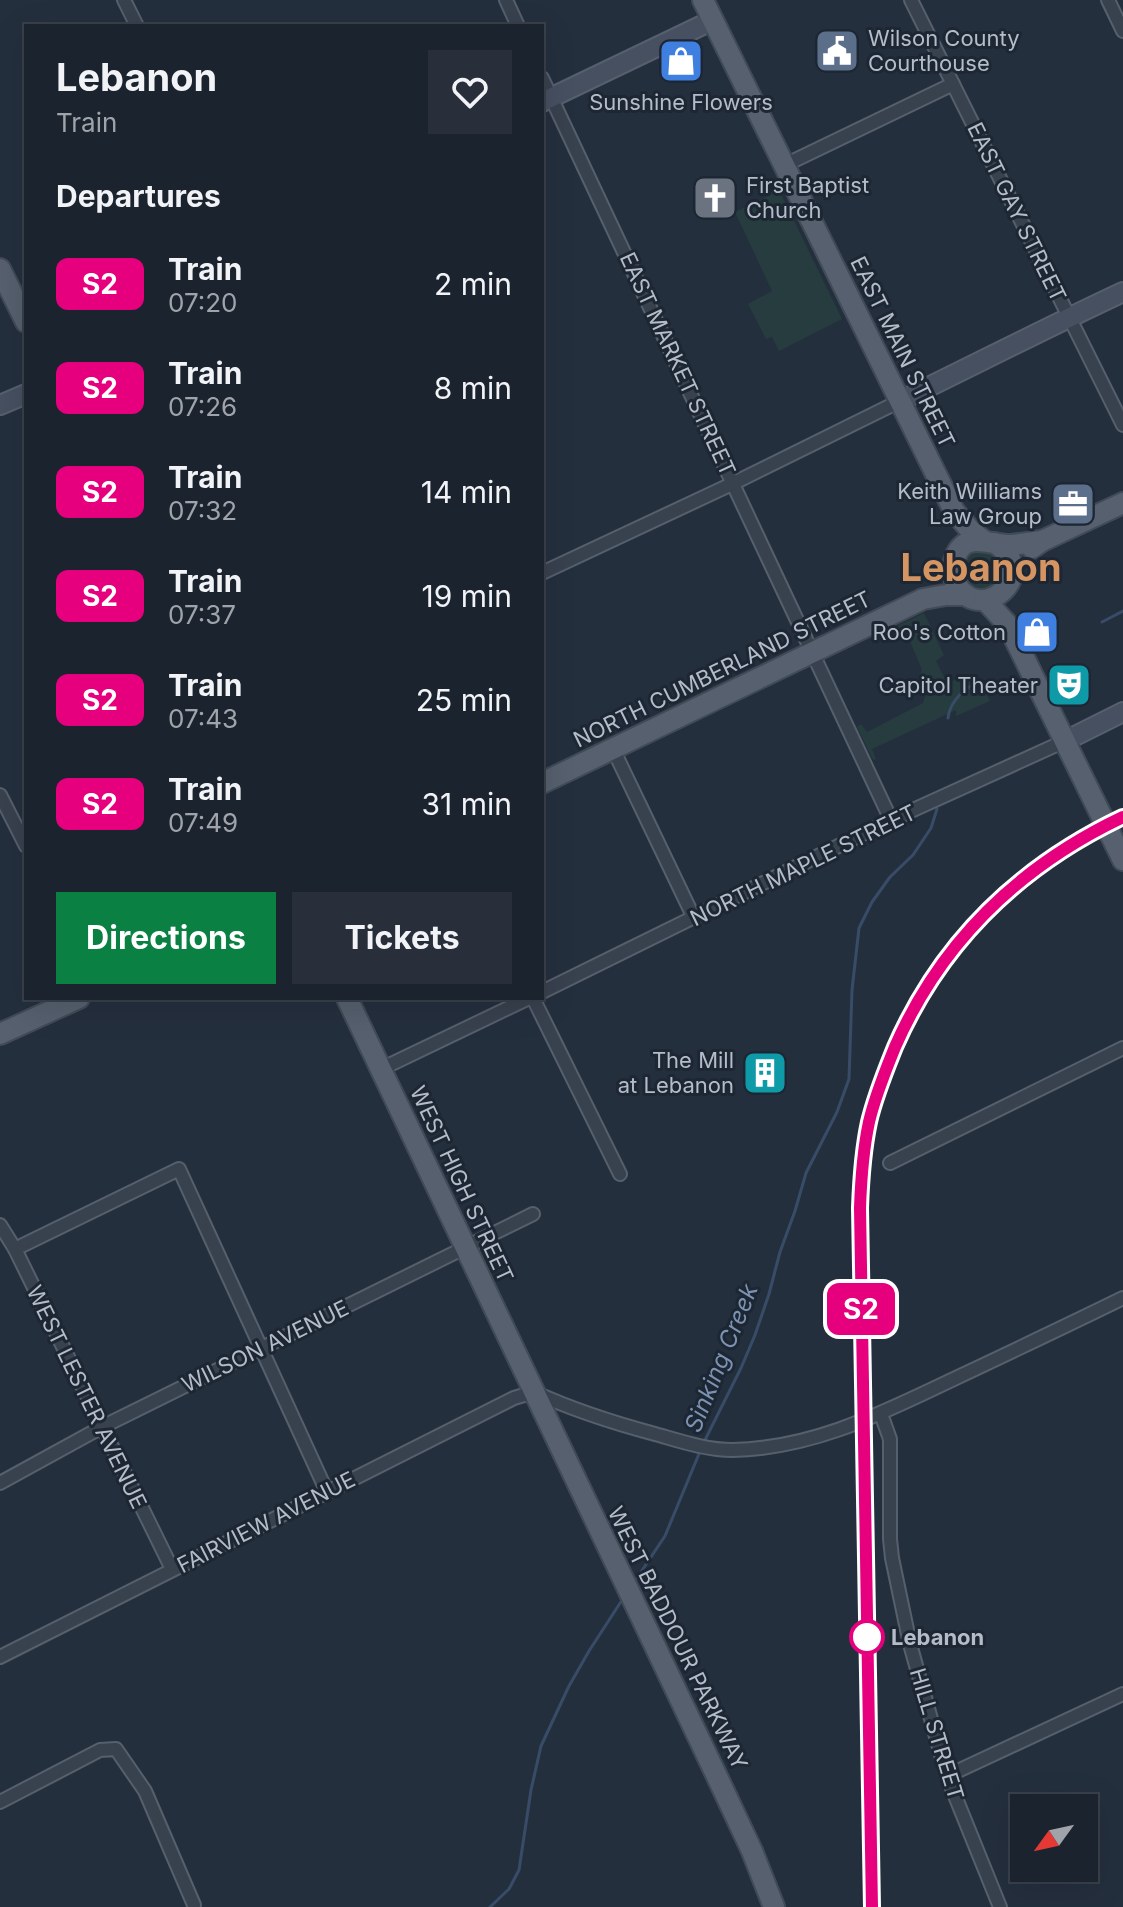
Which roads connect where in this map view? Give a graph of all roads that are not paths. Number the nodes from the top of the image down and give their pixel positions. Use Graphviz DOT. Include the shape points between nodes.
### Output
graph roads {
  1 [pos="124,0"];
  2 [pos="506,0"];
  3 [pos="703,0"];
  4 [pos="911,0"];
  5 [pos="1108,0"];
  6 [pos="713,20"];
  7 [pos="136,24"];
  8 [pos="517,24"];
  9 [pos="1123,31"];
  10 [pos="953,84"];
  11 [pos="547,100"];
  12 [pos="785,165"];
  13 [pos="0,269"];
  14 [pos="1123,292"];
  15 [pos="1068,317"];
  16 [pos="24,318"];
  17 [pos="24,395"];
  18 [pos="900,401"];
  19 [pos="0,405"];
  20 [pos="1123,425"];
  21 [pos="734,483"];
  22 [pos="1123,503"];
  23 [pos="954,511"];
  24 [pos="989,541"];
  25 [pos="1042,541"];
  26 [pos="954,562"];
  27 [pos="544,572"];
  28 [pos="1010,580"];
  29 [pos="975,597"];
  30 [pos="923,599"];
  31 [pos="1008,625"];
  32 [pos="811,652"];
  33 [pos="1123,712"];
  34 [pos="1065,741"];
  35 [pos="613,749"];
  36 [pos="544,782"];
  37 [pos="0,795"];
  38 [pos="891,820"];
  39 [pos="24,842"];
  40 [pos="1123,860"];
  41 [pos="694,918"];
  42 [pos="544,991"];
  43 [pos="75,1000"];
  44 [pos="348,1000"];
  45 [pos="527,1000"];
  46 [pos="532,1000"];
  47 [pos="0,1034"];
  48 [pos="1123,1048"];
  49 [pos="381,1069"];
  50 [pos="890,1163"];
  51 [pos="620,1174"];
  52 [pos="533,1214"];
  53 [pos="0,1225"];
  54 [pos="466,1247"];
  55 [pos="15,1249"];
  56 [pos="1123,1298"];
  57 [pos="262,1348"];
  58 [pos="534,1392"];
  59 [pos="881,1414"];
  60 [pos="102,1427"];
  61 [pos="0,1483"];
  62 [pos="327,1492"];
  63 [pos="172,1569"];
  64 [pos="0,1657"];
  65 [pos="1123,1694"];
  66 [pos="947,1776"];
  67 [pos="0,1802"];
  68 [pos="194,1905"];
  69 [pos="774,1907"];
  70 [pos="1000,1907"];
  1 -- 7 [label="street"];
  2 -- 8 [label="street"];
  3 -- 6 [label="main road, EAST MAIN STREET"];
  4 -- 10 [label="street, EAST GAY STREET"];
  5 -- 9 [label="street"];
  6 -- 11 [label="street"];
  6 -- 12 [label="main road, EAST MAIN STREET"];
  10 -- 12 [label="street"];
  10 -- 15 [label="street, EAST GAY STREET"];
  11 -- 21 [label="street, EAST MARKET STREET"];
  12 -- 18 [label="main road, EAST MAIN STREET"];
  13 -- 16 [label="main road"];
  14 -- 15 [label="street"];
  15 -- 18 [label="street"];
  15 -- 20 [label="street, EAST GAY STREET"];
  17 -- 19 [label="street"];
  18 -- 21 [label="street"];
  18 -- 23 [label="main road, EAST MAIN STREET"];
  21 -- 27 [label="street"];
  21 -- 32 [label="street, EAST MARKET STREET"];
  22 -- 25 [label="main road"];
  23 -- 24 [label="main road, EAST MAIN STREET" via="971,531"];
  23 -- 26 [label="main road, EAST MAIN STREET"];
  24 -- 25 [label="main road"];
  24 -- 26 [label="main road" via="971,542"];
  24 -- 28 [label="main road" via="1008,555"];
  25 -- 28 [label="main road" via="1019,560"];
  26 -- 29 [label="main road" via="955,583"];
  26 -- 30 [label="main road, NORTH CUMBERLAND STREET"];
  28 -- 29 [label="main road" via="997,596"];
  28 -- 31 [label="main road"];
  29 -- 30 [label="main road, NORTH CUMBERLAND STREET"];
  29 -- 31 [label="main road"];
  30 -- 32 [label="main road, NORTH CUMBERLAND STREET"];
  31 -- 34 [label="main road"];
  32 -- 35 [label="main road, NORTH CUMBERLAND STREET"];
  32 -- 38 [label="street, EAST MARKET STREET"];
  33 -- 34 [label="street"];
  34 -- 38 [label="street, NORTH MAPLE STREET"];
  34 -- 40 [label="main road"];
  35 -- 36 [label="main road, NORTH CUMBERLAND STREET"];
  35 -- 41 [label="street"];
  37 -- 39 [label="street"];
  38 -- 41 [label="street, NORTH MAPLE STREET"];
  41 -- 42 [label="street, NORTH MAPLE STREET"];
  43 -- 47 [label="main road"];
  44 -- 49 [label="main road, WEST HIGH STREET"];
  45 -- 49 [label="street"];
  46 -- 51 [label="street"];
  48 -- 50 [label="street"];
  49 -- 54 [label="main road, WEST HIGH STREET"];
  52 -- 54 [label="street, WILSON AVENUE"];
  53 -- 55 [label="street, WEST LESTER AVENUE"];
  54 -- 57 [label="street, WILSON AVENUE"];
  54 -- 58 [label="main road, WEST HIGH STREET"];
  55 -- 57 [label="street" via="179,1169"];
  55 -- 60 [label="street, WEST LESTER AVENUE"];
  56 -- 59 [label="street"];
  57 -- 60 [label="street, WILSON AVENUE"];
  57 -- 62 [label="street"];
  58 -- 59 [label="street" via="561,1405 716,1449 798,1442"];
  58 -- 62 [label="street, FAIRVIEW AVENUE"];
  58 -- 69 [label="main road, WEST BADDOUR PARKWAY"];
  59 -- 66 [label="street, HILL STREET" via="890,1439 894,1576"];
  60 -- 61 [label="street, WILSON AVENUE"];
  60 -- 63 [label="street, WEST LESTER AVENUE"];
  62 -- 63 [label="street, FAIRVIEW AVENUE"];
  63 -- 64 [label="street, FAIRVIEW AVENUE"];
  65 -- 66 [label="street"];
  66 -- 70 [label="street, HILL STREET"];
  67 -- 68 [label="street" via="100,1750 116,1749 145,1791"];
}
